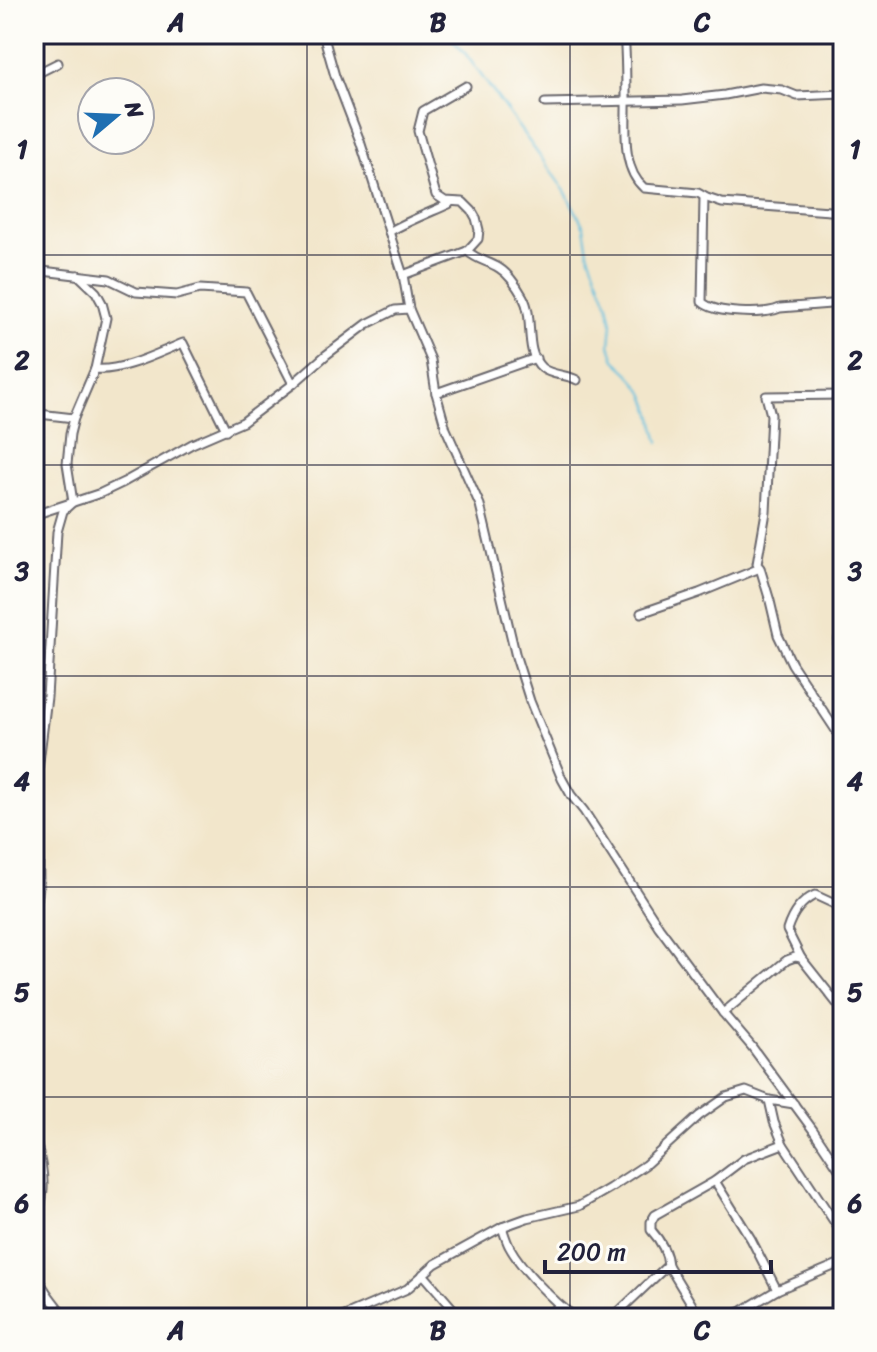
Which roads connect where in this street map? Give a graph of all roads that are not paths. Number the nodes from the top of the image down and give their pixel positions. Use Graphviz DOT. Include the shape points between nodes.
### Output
graph roads {
  1 [pos="323,34"];
  2 [pos="624,34"];
  3 [pos="58,63"];
  4 [pos="34,77"];
  5 [pos="466,86"];
  6 [pos="843,94"];
  7 [pos="626,101"];
  8 [pos="545,103"];
  9 [pos="704,197"];
  10 [pos="451,203"];
  11 [pos="843,212"];
  12 [pos="389,232"];
  13 [pos="467,251"];
  14 [pos="34,270"];
  15 [pos="78,275"];
  16 [pos="403,275"];
  17 [pos="843,303"];
  18 [pos="409,309"];
  19 [pos="536,358"];
  20 [pos="95,369"];
  21 [pos="577,380"];
  22 [pos="293,384"];
  23 [pos="436,393"];
  24 [pos="843,395"];
  25 [pos="34,412"];
  26 [pos="74,418"];
  27 [pos="226,430"];
  28 [pos="73,502"];
  29 [pos="34,515"];
  30 [pos="760,568"];
  31 [pos="641,613"];
  32 [pos="843,620"];
  33 [pos="843,653"];
  34 [pos="843,737"];
  35 [pos="34,905"];
  36 [pos="843,908"];
  37 [pos="801,958"];
  38 [pos="843,1011"];
  39 [pos="723,1013"];
  40 [pos="769,1100"];
  41 [pos="794,1104"];
  42 [pos="34,1133"];
  43 [pos="783,1144"];
  44 [pos="843,1175"];
  45 [pos="715,1181"];
  46 [pos="502,1227"];
  47 [pos="843,1235"];
  48 [pos="843,1262"];
  49 [pos="668,1265"];
  50 [pos="423,1274"];
  51 [pos="777,1290"];
  52 [pos="559,1305"];
  53 [pos="66,1318"];
  54 [pos="340,1318"];
  55 [pos="461,1318"];
  56 [pos="548,1318"];
  57 [pos="576,1318"];
  58 [pos="612,1318"];
  59 [pos="700,1318"];
  60 [pos="726,1318"];
  1 -- 12 [label="street"];
  2 -- 7 [label="street"];
  3 -- 4 [label="street"];
  5 -- 10 [label="street" via="423,111 418,131 436,195"];
  6 -- 7 [label="street" via="797,96 761,88 696,99"];
  7 -- 8 [label="street"];
  7 -- 9 [label="street" via="625,128 638,183"];
  9 -- 11 [label="street" via="722,203"];
  9 -- 17 [label="street" via="702,302 707,307 744,313"];
  10 -- 12 [label="street"];
  10 -- 13 [label="street" via="463,202 476,218 478,239"];
  12 -- 16 [label="street"];
  13 -- 16 [label="street"];
  13 -- 19 [label="street" via="498,267 524,298"];
  14 -- 15 [label="street"];
  15 -- 20 [label="street" via="96,292 106,318"];
  15 -- 22 [label="street" via="109,279 136,292 246,292"];
  16 -- 18 [label="street"];
  18 -- 22 [label="street" via="367,324"];
  18 -- 23 [label="street" via="431,360"];
  19 -- 21 [label="street" via="547,371"];
  19 -- 23 [label="street"];
  20 -- 26 [label="street"];
  20 -- 27 [label="street" via="129,364 183,343"];
  22 -- 27 [label="street"];
  23 -- 39 [label="street" via="480,505 516,657 562,779"];
  24 -- 30 [label="street" via="766,396 771,415"];
  25 -- 26 [label="street"];
  26 -- 28 [label="street" via="67,464"];
  27 -- 28 [label="street"];
  28 -- 29 [label="street"];
  28 -- 35 [label="street" via="63,511 57,532 38,770 39,887"];
  30 -- 31 [label="street"];
  30 -- 34 [label="street" via="778,635 792,664"];
  32 -- 33 [label="street" via="838,647"];
  36 -- 37 [label="street" via="815,895 792,914 787,930"];
  37 -- 38 [label="street"];
  37 -- 39 [label="street" via="791,958"];
  39 -- 41 [label="street"];
  40 -- 41 [label="street"];
  40 -- 43 [label="street"];
  40 -- 46 [label="street" via="746,1091 726,1097 645,1165 579,1206"];
  41 -- 44 [label="street"];
  42 -- 53 [label="street" via="43,1169 35,1264 47,1293"];
  43 -- 45 [label="street" via="744,1159"];
  43 -- 47 [label="street"];
  45 -- 49 [label="street" via="651,1222"];
  45 -- 51 [label="street"];
  46 -- 50 [label="street"];
  46 -- 52 [label="street" via="508,1245"];
  48 -- 51 [label="street"];
  49 -- 58 [label="street"];
  49 -- 59 [label="street"];
  50 -- 54 [label="street" via="407,1289"];
  50 -- 55 [label="street"];
  51 -- 60 [label="street"];
  52 -- 56 [label="street"];
  52 -- 57 [label="street"];
}
